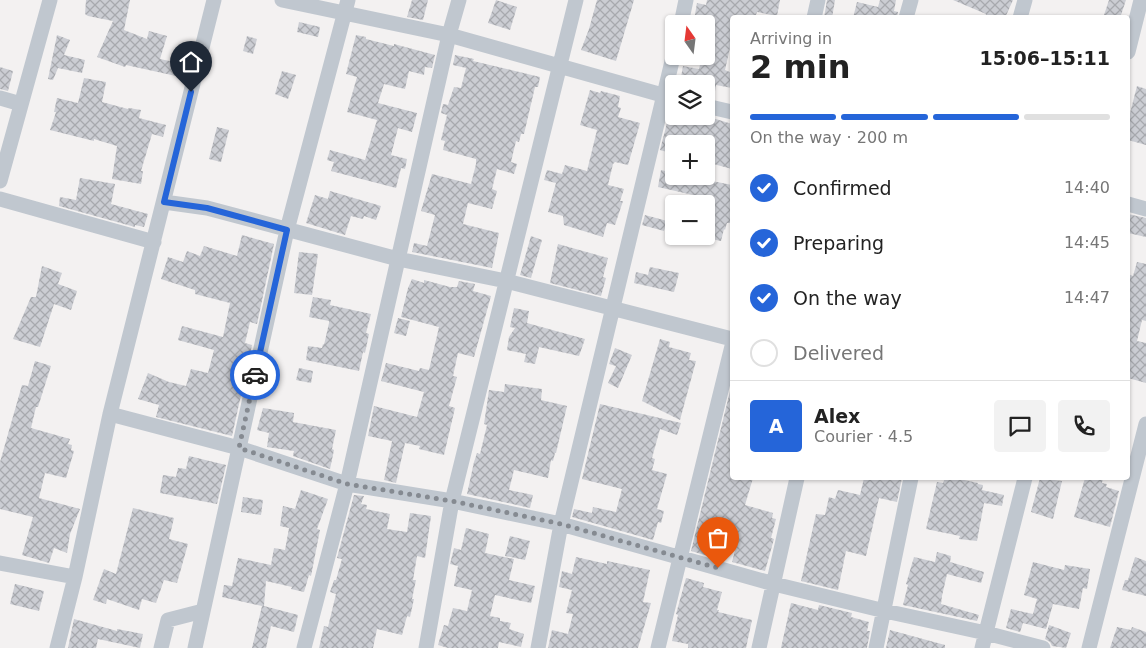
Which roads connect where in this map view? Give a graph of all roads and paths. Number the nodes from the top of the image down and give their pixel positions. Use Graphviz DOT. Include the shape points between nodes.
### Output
graph roads {
  1 [pos="50,0"];
  2 [pos="214,0"];
  3 [pos="282,0"];
  4 [pos="459,0"];
  5 [pos="576,0"];
  6 [pos="686,0"];
  7 [pos="818,0"];
  8 [pos="911,0"];
  9 [pos="1025,0"];
  10 [pos="1141,0"];
  11 [pos="346,7"];
  12 [pos="683,15"];
  13 [pos="815,15"];
  14 [pos="907,15"];
  15 [pos="1021,15"];
  16 [pos="449,35"];
  17 [pos="1130,44"];
  18 [pos="559,66"];
  19 [pos="665,96"];
  20 [pos="0,98"];
  21 [pos="20,104"];
  22 [pos="715,108"];
  23 [pos="665,112"];
  24 [pos="730,112"];
  25 [pos="0,181"];
  26 [pos="0,199"];
  27 [pos="164,202"];
  28 [pos="1130,205"];
  29 [pos="1146,209"];
  30 [pos="287,230"];
  31 [pos="154,242"];
  32 [pos="398,259"];
  33 [pos="506,281"];
  34 [pos="612,309"];
  35 [pos="730,338"];
  36 [pos="730,354"];
  37 [pos="110,414"];
  38 [pos="1146,424"];
  39 [pos="1138,445"];
  40 [pos="239,448"];
  41 [pos="1130,478"];
  42 [pos="797,480"];
  43 [pos="911,480"];
  44 [pos="1024,480"];
  45 [pos="1130,480"];
  46 [pos="347,484"];
  47 [pos="452,501"];
  48 [pos="561,524"];
  49 [pos="680,558"];
  50 [pos="0,563"];
  51 [pos="75,577"];
  52 [pos="774,584"];
  53 [pos="203,611"];
  54 [pos="885,611"];
  55 [pos="986,633"];
  56 [pos="57,648"];
  57 [pos="161,648"];
  58 [pos="195,648"];
  59 [pos="304,648"];
  60 [pos="426,648"];
  61 [pos="538,648"];
  62 [pos="658,648"];
  63 [pos="759,648"];
  64 [pos="876,648"];
  65 [pos="982,648"];
  66 [pos="1043,648"];
  67 [pos="1089,648"];
  1 -- 21 [label="street"];
  2 -- 27 [label="street"];
  3 -- 11 [label="street"];
  4 -- 16 [label="street"];
  5 -- 18 [label="street"];
  6 -- 12 [label="street"];
  7 -- 13 [label="street"];
  8 -- 14 [label="street"];
  9 -- 15 [label="street"];
  10 -- 17 [label="street"];
  11 -- 16 [label="street"];
  11 -- 30 [label="street"];
  16 -- 18 [label="street"];
  16 -- 32 [label="street"];
  18 -- 19 [label="street"];
  18 -- 33 [label="street"];
  20 -- 21 [label="street"];
  21 -- 25 [label="street"];
  22 -- 24 [label="street"];
  23 -- 34 [label="street"];
  26 -- 31 [label="street"];
  27 -- 30 [label="street" via="207,208"];
  27 -- 31 [label="street"];
  28 -- 29 [label="street"];
  30 -- 32 [label="street"];
  30 -- 40 [label="street"];
  31 -- 37 [label="street"];
  32 -- 33 [label="street"];
  32 -- 46 [label="street"];
  33 -- 34 [label="street"];
  33 -- 47 [label="street"];
  34 -- 35 [label="street"];
  34 -- 48 [label="street"];
  36 -- 49 [label="street"];
  37 -- 40 [label="street"];
  37 -- 51 [label="street"];
  38 -- 39 [label="street"];
  39 -- 41 [label="street"];
  40 -- 46 [label="street"];
  40 -- 53 [label="street"];
  42 -- 52 [label="street"];
  43 -- 54 [label="street"];
  44 -- 55 [label="street"];
  45 -- 67 [label="street"];
  46 -- 47 [label="street"];
  46 -- 59 [label="street"];
  47 -- 48 [label="street"];
  47 -- 60 [label="street"];
  48 -- 49 [label="street"];
  48 -- 61 [label="street"];
  49 -- 52 [label="street"];
  49 -- 62 [label="street"];
  50 -- 51 [label="street"];
  51 -- 56 [label="street"];
  52 -- 54 [label="street"];
  52 -- 63 [label="street"];
  53 -- 57 [label="street" via="168,620"];
  53 -- 58 [label="street"];
  54 -- 55 [label="street"];
  54 -- 64 [label="street"];
  55 -- 65 [label="street"];
  55 -- 66 [label="street"];
}
